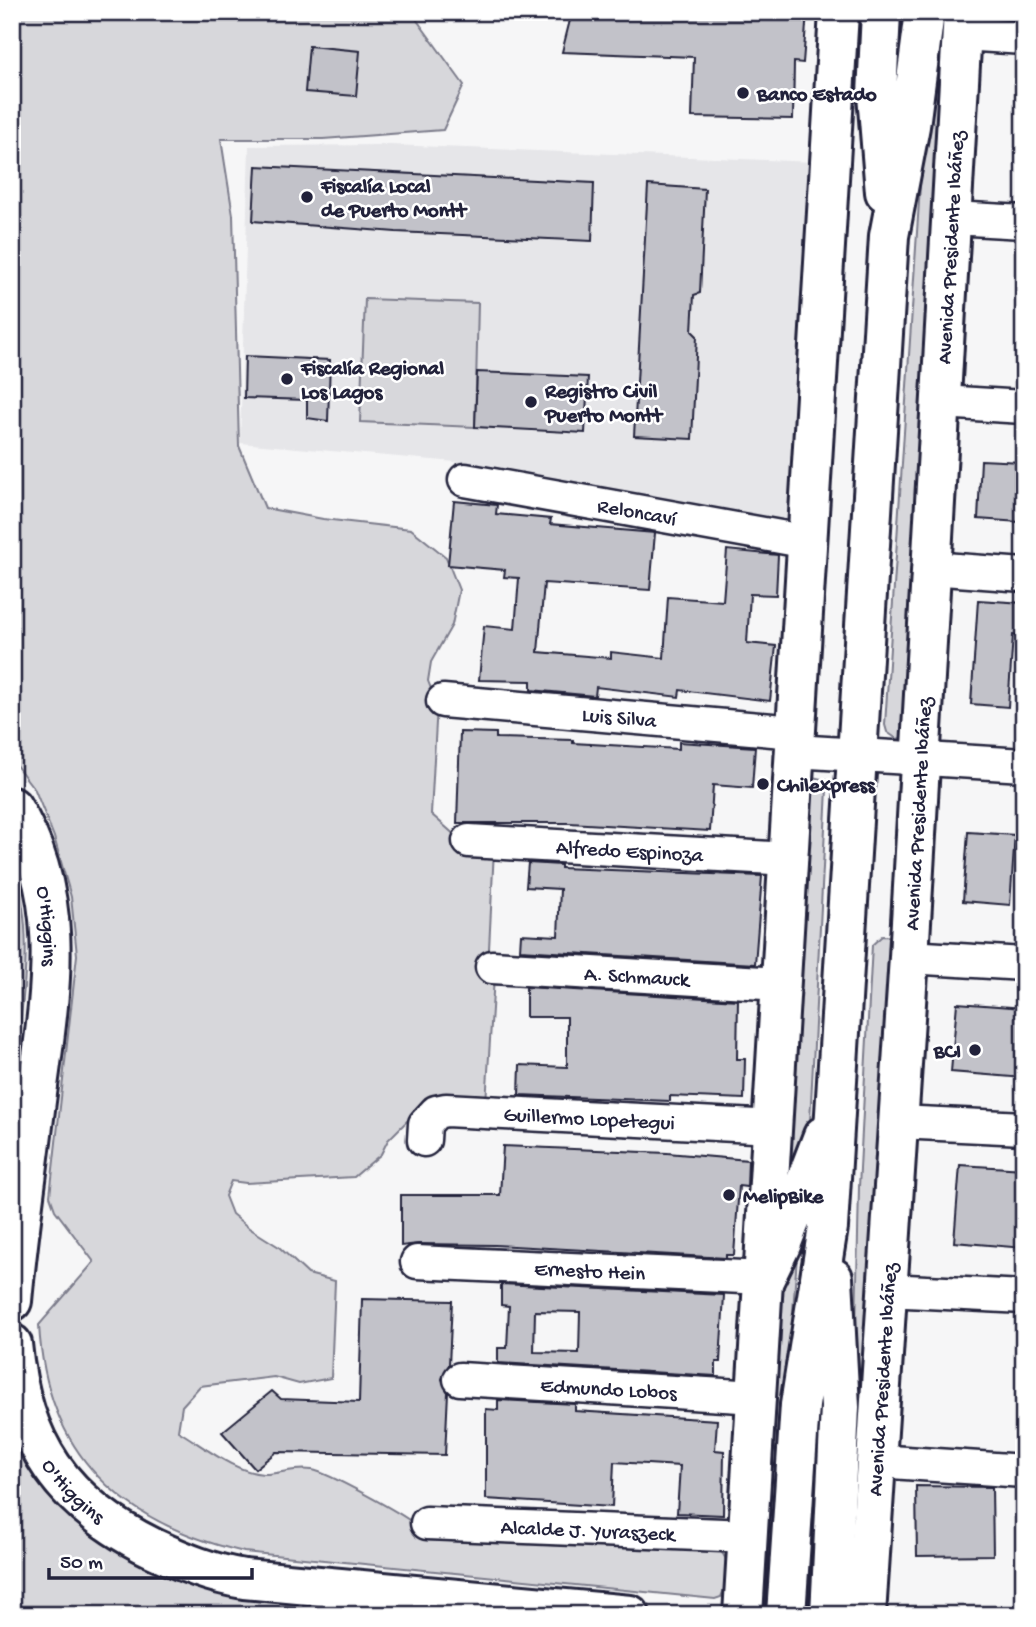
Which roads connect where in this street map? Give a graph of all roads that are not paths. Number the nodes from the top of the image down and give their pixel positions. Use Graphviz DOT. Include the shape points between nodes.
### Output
graph roads {
  1 [pos="839,12"];
  2 [pos="881,12"];
  3 [pos="925,12"];
  4 [pos="963,23"];
  5 [pos="1024,38"];
  6 [pos="952,218"];
  7 [pos="1024,222"];
  8 [pos="889,236"];
  9 [pos="941,402"];
  10 [pos="1024,407"];
  11 [pos="465,480"];
  12 [pos="808,542"];
  13 [pos="930,568"];
  14 [pos="1024,575"];
  15 [pos="443,701"];
  16 [pos="794,742"];
  17 [pos="857,754"];
  18 [pos="920,758"];
  19 [pos="1024,765"];
  20 [pos="12,807"];
  21 [pos="469,841"];
  22 [pos="789,859"];
  23 [pos="909,957"];
  24 [pos="1024,964"];
  25 [pos="492,967"];
  26 [pos="782,984"];
  27 [pos="836,1102"];
  28 [pos="898,1122"];
  29 [pos="774,1127"];
  30 [pos="1024,1128"];
  31 [pos="424,1140"];
  32 [pos="828,1227"];
  33 [pos="417,1262"];
  34 [pos="765,1278"];
  35 [pos="887,1290"];
  36 [pos="1024,1297"];
  37 [pos="12,1301"];
  38 [pos="12,1344"];
  39 [pos="460,1379"];
  40 [pos="757,1397"];
  41 [pos="876,1461"];
  42 [pos="1024,1471"];
  43 [pos="427,1523"];
  44 [pos="748,1536"];
  45 [pos="630,1615"];
  46 [pos="743,1615"];
  47 [pos="786,1615"];
  48 [pos="830,1615"];
  49 [pos="866,1615"];
  1 -- 12 [label="main road"];
  2 -- 8 [label="main road, Avenida Presidente Ibáñez" via="877,95"];
  3 -- 8 [label="main road, Avenida Presidente Ibáñez"];
  4 -- 5 [label="street"];
  4 -- 6 [label="main road, Avenida Presidente Ibáñez"];
  6 -- 7 [label="street"];
  6 -- 9 [label="main road, Avenida Presidente Ibáñez"];
  8 -- 17 [label="main road, Avenida Presidente Ibáñez"];
  9 -- 10 [label="street"];
  9 -- 13 [label="main road, Avenida Presidente Ibáñez"];
  11 -- 12 [label="street, Reloncaví"];
  12 -- 16 [label="main road"];
  13 -- 14 [label="street"];
  13 -- 18 [label="main road, Avenida Presidente Ibáñez"];
  15 -- 16 [label="street, Luis Silva"];
  16 -- 17 [label="street, Luis Silva"];
  16 -- 22 [label="main road"];
  17 -- 18 [label="street, Luis Silva"];
  17 -- 27 [label="main road, Avenida Presidente Ibáñez"];
  18 -- 19 [label="street, Luis Silva"];
  18 -- 23 [label="main road, Avenida Presidente Ibáñez"];
  20 -- 37 [label="main road, O'Higgins" via="38,862 53,944"];
  21 -- 22 [label="street, Alfredo Espinoza"];
  22 -- 26 [label="main road"];
  23 -- 24 [label="street"];
  23 -- 28 [label="main road, Avenida Presidente Ibáñez"];
  25 -- 26 [label="street, A. Schmauck"];
  26 -- 29 [label="main road"];
  27 -- 32 [label="main road, Avenida Presidente Ibáñez"];
  27 -- 34 [label="main road"];
  28 -- 30 [label="street"];
  28 -- 35 [label="main road, Avenida Presidente Ibáñez"];
  29 -- 31 [label="street, Guillermo Lopetegui" via="446,1110 436,1112 425,1124"];
  29 -- 34 [label="main road"];
  32 -- 47 [label="main road, Avenida Presidente Ibáñez" via="800,1405"];
  32 -- 48 [label="main road, Avenida Presidente Ibáñez" via="840,1393"];
  33 -- 34 [label="street, Ernesto Hein"];
  34 -- 40 [label="main road"];
  35 -- 36 [label="street"];
  35 -- 41 [label="main road, Avenida Presidente Ibáñez"];
  38 -- 45 [label="main road, O'Higgins" via="29,1424 57,1477 86,1507 119,1531 187,1564 244,1579"];
  39 -- 40 [label="street, Edmundo Lobos"];
  40 -- 44 [label="main road"];
  41 -- 42 [label="street"];
  41 -- 49 [label="main road, Avenida Presidente Ibáñez"];
  43 -- 44 [label="street, Alcalde J. Yuraszeck"];
  44 -- 46 [label="main road"];
}
